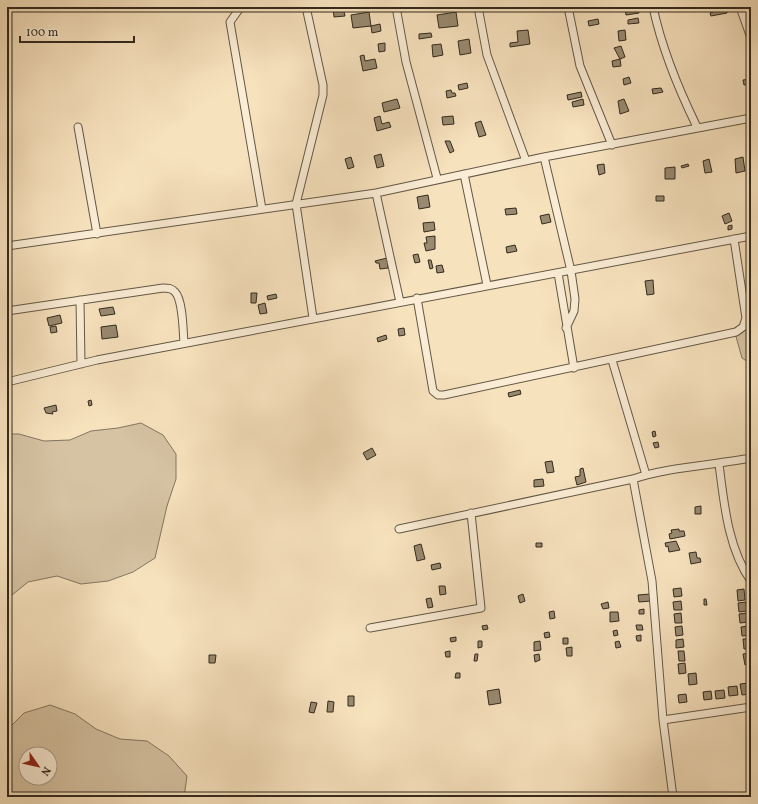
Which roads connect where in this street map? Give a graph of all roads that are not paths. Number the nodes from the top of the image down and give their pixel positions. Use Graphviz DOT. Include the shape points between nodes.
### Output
graph roads {
  1 [pos="246,7"];
  2 [pos="306,7"];
  3 [pos="396,7"];
  4 [pos="478,7"];
  5 [pos="568,7"];
  6 [pos="654,7"];
  7 [pos="740,7"];
  8 [pos="751,38"];
  9 [pos="751,118"];
  10 [pos="78,127"];
  11 [pos="697,127"];
  12 [pos="612,145"];
  13 [pos="544,157"];
  14 [pos="526,161"];
  15 [pos="464,174"];
  16 [pos="437,178"];
  17 [pos="376,193"];
  18 [pos="296,204"];
  19 [pos="262,209"];
  20 [pos="97,234"];
  21 [pos="751,236"];
  22 [pos="734,239"];
  23 [pos="7,246"];
  24 [pos="571,271"];
  25 [pos="558,273"];
  26 [pos="487,285"];
  27 [pos="417,298"];
  28 [pos="80,300"];
  29 [pos="400,302"];
  30 [pos="7,311"];
  31 [pos="314,318"];
  32 [pos="566,328"];
  33 [pos="184,343"];
  34 [pos="612,360"];
  35 [pos="81,364"];
  36 [pos="574,368"];
  37 [pos="7,382"];
  38 [pos="751,458"];
  39 [pos="718,464"];
  40 [pos="646,474"];
  41 [pos="633,479"];
  42 [pos="471,514"];
  43 [pos="399,529"];
  44 [pos="751,581"];
  45 [pos="370,628"];
  46 [pos="751,707"];
  47 [pos="663,720"];
  48 [pos="673,797"];
  1 -- 19 [label="street" via="240,8 230,22"];
  2 -- 18 [label="street" via="323,95"];
  3 -- 16 [label="street" via="406,62"];
  4 -- 14 [label="street" via="487,55"];
  5 -- 12 [label="street" via="580,66"];
  6 -- 11 [label="street" via="658,33 675,81"];
  7 -- 8 [label="street"];
  9 -- 11 [label="street"];
  10 -- 20 [label="street"];
  11 -- 12 [label="street"];
  12 -- 13 [label="street"];
  13 -- 14 [label="street"];
  13 -- 24 [label="street"];
  14 -- 15 [label="street"];
  15 -- 16 [label="street"];
  15 -- 26 [label="street"];
  16 -- 17 [label="street"];
  17 -- 18 [label="street"];
  17 -- 29 [label="street"];
  18 -- 19 [label="street"];
  18 -- 31 [label="street"];
  19 -- 20 [label="street"];
  20 -- 23 [label="street"];
  21 -- 22 [label="street"];
  22 -- 24 [label="street"];
  22 -- 34 [label="street" via="746,318 743,327 736,332"];
  24 -- 25 [label="street"];
  24 -- 32 [label="street" via="574,311"];
  25 -- 26 [label="street"];
  25 -- 32 [label="street"];
  26 -- 27 [label="street"];
  27 -- 29 [label="street"];
  27 -- 36 [label="street" via="432,391 438,395"];
  28 -- 30 [label="street"];
  28 -- 33 [label="street" via="171,288 177,293 179,301"];
  28 -- 35 [label="street"];
  29 -- 31 [label="street"];
  31 -- 33 [label="street"];
  32 -- 36 [label="street"];
  33 -- 35 [label="street"];
  34 -- 36 [label="street"];
  34 -- 40 [label="street"];
  35 -- 37 [label="street"];
  38 -- 39 [label="street"];
  39 -- 40 [label="street"];
  39 -- 44 [label="street" via="733,543 741,567"];
  40 -- 41 [label="street"];
  41 -- 42 [label="street"];
  41 -- 47 [label="street" via="652,581"];
  42 -- 43 [label="street"];
  42 -- 45 [label="street" via="481,608"];
  46 -- 47 [label="street"];
  47 -- 48 [label="street"];
}
